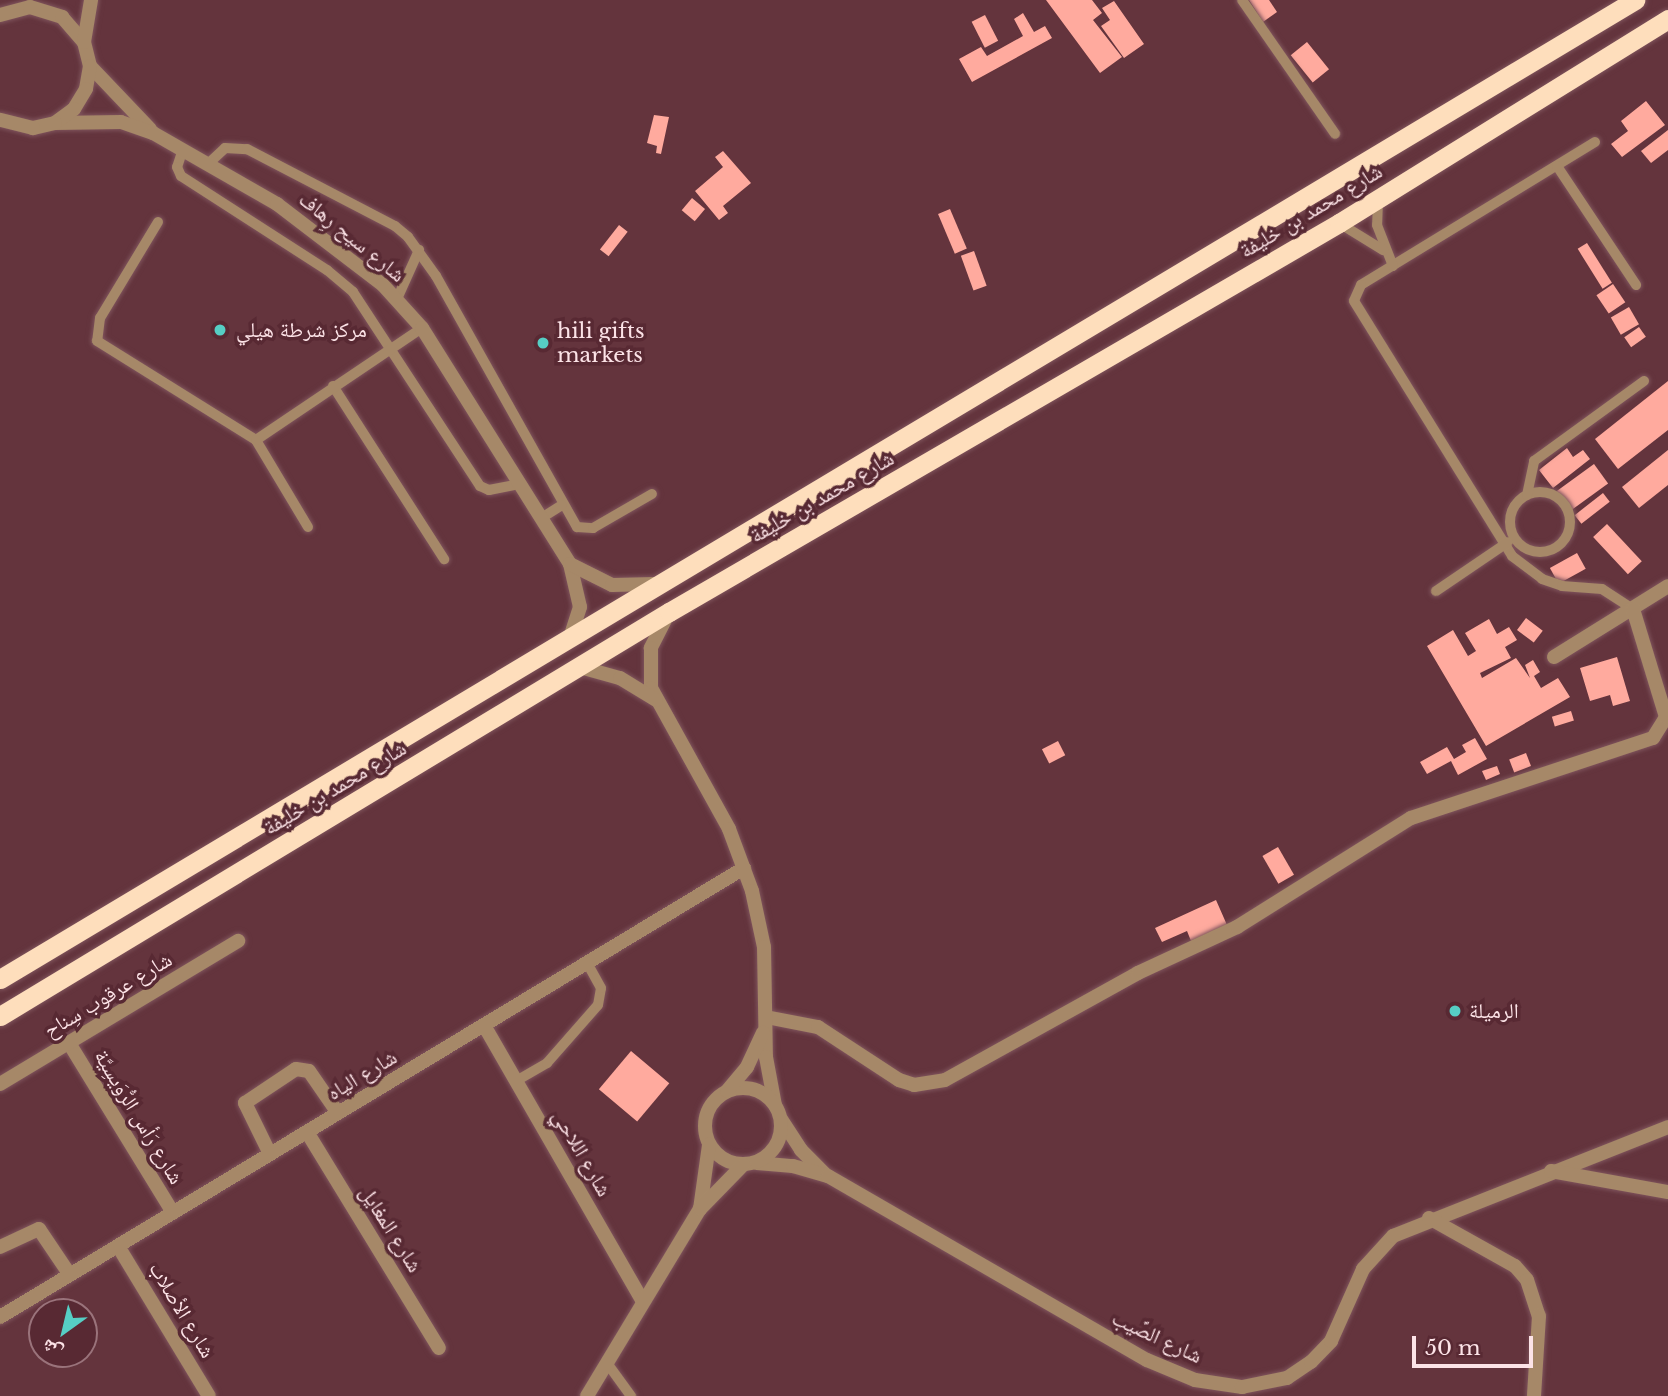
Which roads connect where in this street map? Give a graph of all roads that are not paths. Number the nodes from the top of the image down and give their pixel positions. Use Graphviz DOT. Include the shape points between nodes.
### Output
graph roads {
  1 [pos="45,0"];
  2 [pos="91,0"];
  3 [pos="1242,0"];
  4 [pos="1635,0"];
  5 [pos="30,7"];
  6 [pos="0,15"];
  7 [pos="1668,19"];
  8 [pos="84,42"];
  9 [pos="90,66"];
  10 [pos="55,123"];
  11 [pos="4,124"];
  12 [pos="153,132"];
  13 [pos="1335,134"];
  14 [pos="1595,142"];
  15 [pos="183,149"];
  16 [pos="209,163"];
  17 [pos="1557,166"];
  18 [pos="1378,197"];
  19 [pos="158,222"];
  20 [pos="1339,223"];
  21 [pos="419,250"];
  22 [pos="1386,253"];
  23 [pos="1393,266"];
  24 [pos="1636,285"];
  25 [pos="397,299"];
  26 [pos="422,328"];
  27 [pos="392,348"];
  28 [pos="1644,381"];
  29 [pos="333,386"];
  30 [pos="257,440"];
  31 [pos="520,485"];
  32 [pos="653,494"];
  33 [pos="1527,495"];
  34 [pos="562,506"];
  35 [pos="543,517"];
  36 [pos="308,527"];
  37 [pos="1514,538"];
  38 [pos="1504,545"];
  39 [pos="444,559"];
  40 [pos="570,564"];
  41 [pos="660,583"];
  42 [pos="1668,586"];
  43 [pos="1436,591"];
  44 [pos="1633,609"];
  45 [pos="669,612"];
  46 [pos="571,635"];
  47 [pos="1554,657"];
  48 [pos="580,667"];
  49 [pos="656,701"];
  50 [pos="1664,735"];
  51 [pos="744,868"];
  52 [pos="238,941"];
  53 [pos="588,965"];
  54 [pos="0,979"];
  55 [pos="0,1016"];
  56 [pos="766,1020"];
  57 [pos="485,1027"];
  58 [pos="69,1043"];
  59 [pos="516,1081"];
  60 [pos="0,1084"];
  61 [pos="727,1091"];
  62 [pos="775,1105"];
  63 [pos="338,1113"];
  64 [pos="781,1119"];
  65 [pos="1668,1127"];
  66 [pos="307,1132"];
  67 [pos="709,1145"];
  68 [pos="271,1154"];
  69 [pos="750,1164"];
  70 [pos="1551,1171"];
  71 [pos="828,1176"];
  72 [pos="1668,1192"];
  73 [pos="700,1209"];
  74 [pos="173,1213"];
  75 [pos="1429,1219"];
  76 [pos="118,1246"];
  77 [pos="0,1247"];
  78 [pos="70,1275"];
  79 [pos="642,1300"];
  80 [pos="0,1317"];
  81 [pos="439,1348"];
  82 [pos="607,1363"];
  83 [pos="1241,1392"];
  84 [pos="209,1396"];
  85 [pos="587,1396"];
  86 [pos="631,1396"];
  87 [pos="1534,1396"];
  1 -- 5 [label="street"];
  2 -- 8 [label="street"];
  3 -- 13 [label="lane"];
  4 -- 41 [label="highway, شارع محمد بن خليفة"];
  5 -- 6 [label="street"];
  5 -- 8 [label="street" via="62,17"];
  7 -- 18 [label="highway, شارع محمد بن خليفة"];
  8 -- 9 [label="street"];
  9 -- 10 [label="street" via="86,89 74,109"];
  9 -- 12 [label="street, شارع سيح رِهاف"];
  10 -- 11 [label="street, شارع سيح رِهاف" via="33,128"];
  10 -- 12 [label="street, شارع سيح رِهاف" via="99,120"];
  12 -- 15 [label="street, شارع سيح رِهاف"];
  14 -- 17 [label="lane"];
  15 -- 16 [label="street, شارع سيح رِهاف"];
  15 -- 27 [label="lane" via="177,167 181,176 342,282"];
  16 -- 21 [label="lane" via="225,148 247,149 395,226"];
  16 -- 25 [label="street, شارع سيح رِهاف" via="342,249"];
  17 -- 23 [label="lane"];
  17 -- 24 [label="lane"];
  18 -- 20 [label="highway, شارع محمد بن خليفة"];
  18 -- 22 [label="lane" via="1377,225"];
  19 -- 30 [label="lane" via="100,318 97,341"];
  20 -- 22 [label="lane"];
  20 -- 45 [label="highway, شارع محمد بن خليفة"];
  21 -- 25 [label="lane"];
  21 -- 34 [label="lane"];
  22 -- 23 [label="lane"];
  23 -- 38 [label="lane" via="1356,289 1354,301"];
  25 -- 26 [label="street, شارع سيح رِهاف"];
  26 -- 27 [label="lane"];
  26 -- 31 [label="street, شارع سيح رِهاف"];
  27 -- 29 [label="lane"];
  27 -- 31 [label="lane" via="476,481 489,490"];
  28 -- 33 [label="lane" via="1534,461"];
  29 -- 30 [label="lane"];
  29 -- 39 [label="lane"];
  30 -- 36 [label="lane"];
  31 -- 35 [label="street, شارع سيح رِهاف"];
  32 -- 34 [label="lane" via="585,530"];
  33 -- 37 [label="lane" via="1511,513"];
  33 -- 37 [label="lane" via="1544,492 1559,499 1569,514 1569,530 1559,544 1544,552 1527,549"];
  34 -- 35 [label="lane"];
  35 -- 40 [label="street, شارع سيح رِهاف"];
  37 -- 38 [label="lane"];
  38 -- 43 [label="lane"];
  38 -- 44 [label="lane" via="1521,565 1542,579 1602,589"];
  40 -- 41 [label="street" via="612,585"];
  40 -- 46 [label="street, شارع سيح رِهاف" via="580,607"];
  41 -- 46 [label="highway, شارع محمد بن خليفة"];
  42 -- 44 [label="street"];
  44 -- 47 [label="street"];
  44 -- 50 [label="street" via="1665,708"];
  45 -- 48 [label="highway, شارع محمد بن خليفة"];
  45 -- 49 [label="street" via="651,648 649,674"];
  46 -- 54 [label="highway, شارع محمد بن خليفة"];
  48 -- 49 [label="street" via="620,678"];
  48 -- 55 [label="highway, شارع محمد بن خليفة"];
  49 -- 51 [label="street" via="729,829"];
  50 -- 56 [label="street" via="1411,818 1237,928 1138,973 930,1085 899,1080 818,1027"];
  51 -- 53 [label="street, شارع الياه"];
  51 -- 56 [label="street" via="764,947"];
  52 -- 58 [label="street, شارع عرقوب سِناح"];
  53 -- 57 [label="street, شارع الياه"];
  53 -- 59 [label="lane" via="601,988 601,1000 547,1063"];
  56 -- 61 [label="street" via="755,1054"];
  56 -- 62 [label="street" via="768,1073"];
  57 -- 59 [label="street, شارع اللاحي"];
  57 -- 63 [label="street, شارع الياه"];
  58 -- 60 [label="street, شارع عرقوب سِناح"];
  58 -- 74 [label="street, شارع رَأس الرُّوَيسِيَّة"];
  59 -- 79 [label="street, شارع اللاحي"];
  61 -- 62 [label="street" via="753,1089"];
  61 -- 67 [label="street" via="707,1114"];
  62 -- 64 [label="street"];
  63 -- 66 [label="street, شارع الياه"];
  63 -- 68 [label="street" via="309,1071 296,1069 246,1103"];
  64 -- 69 [label="street" via="774,1150"];
  64 -- 71 [label="street, شارع الصَّيب" via="801,1150"];
  65 -- 70 [label="street, شارع الصَّيب"];
  66 -- 68 [label="street, شارع الياه"];
  66 -- 81 [label="street, شارع المغايل"];
  67 -- 69 [label="street" via="730,1162"];
  67 -- 73 [label="street"];
  68 -- 74 [label="street, شارع الياه"];
  69 -- 71 [label="street, شارع الصَّيب" via="793,1166"];
  69 -- 73 [label="street"];
  70 -- 72 [label="street"];
  70 -- 75 [label="street, شارع الصَّيب"];
  71 -- 83 [label="street, شارع الصَّيب" via="1147,1360"];
  73 -- 79 [label="street"];
  74 -- 76 [label="street, شارع الياه"];
  75 -- 83 [label="street, شارع الصَّيب" via="1393,1236 1376,1251 1363,1269 1331,1341 1311,1362 1287,1378"];
  75 -- 87 [label="street" via="1515,1266 1527,1280 1539,1316"];
  76 -- 78 [label="street, شارع الياه"];
  76 -- 84 [label="street, شارع الأصلاب"];
  77 -- 78 [label="street" via="39,1229"];
  78 -- 80 [label="street, شارع الياه"];
  79 -- 82 [label="street"];
  82 -- 85 [label="street"];
  82 -- 86 [label="lane"];
}
